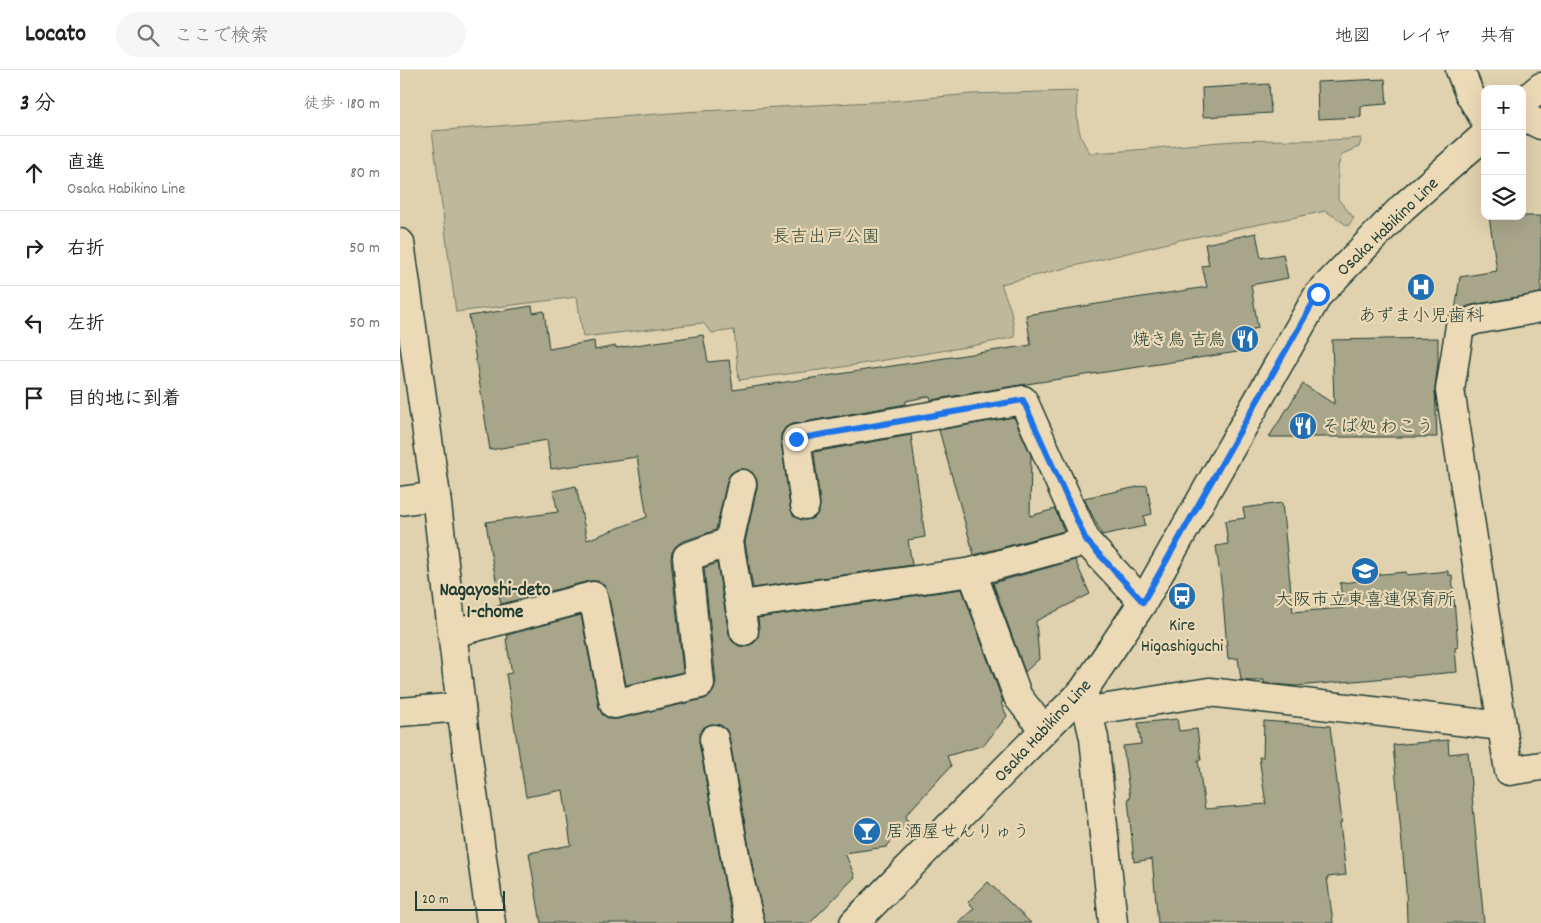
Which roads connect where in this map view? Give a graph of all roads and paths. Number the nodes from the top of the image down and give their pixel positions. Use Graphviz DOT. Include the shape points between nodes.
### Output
graph roads {
  1 [pos="1460,70"];
  2 [pos="1541,87"];
  3 [pos="1526,100"];
  4 [pos="1481,113"];
  5 [pos="1526,118"];
  6 [pos="1541,125"];
  7 [pos="1481,139"];
  8 [pos="400,243"];
  9 [pos="1541,308"];
  10 [pos="742,484"];
  11 [pos="436,496"];
  12 [pos="400,501"];
  13 [pos="805,505"];
  14 [pos="1086,540"];
  15 [pos="729,542"];
  16 [pos="972,572"];
  17 [pos="1143,602"];
  18 [pos="453,633"];
  19 [pos="1086,701"];
  20 [pos="461,707"];
  21 [pos="400,712"];
  22 [pos="1502,726"];
  23 [pos="1044,730"];
  24 [pos="714,740"];
  25 [pos="1541,766"];
  26 [pos="490,923"];
  27 [pos="750,923"];
  28 [pos="854,923"];
  29 [pos="1113,923"];
  1 -- 4 [label="street"];
  2 -- 3 [label="street"];
  5 -- 6 [label="street"];
  7 -- 17 [label="street, Osaka Habikino Line" via="1402,208 1318,294"];
  8 -- 11 [label="street"];
  9 -- 22 [label="street" via="1475,320 1460,326 1450,390"];
  10 -- 15 [label="street"];
  11 -- 12 [label="street"];
  11 -- 18 [label="street"];
  13 -- 14 [label="street" via="796,439 1023,400"];
  14 -- 16 [label="street"];
  14 -- 17 [label="street"];
  15 -- 16 [label="street" via="742,618"];
  15 -- 18 [label="street" via="687,557 700,684 614,704 593,596"];
  16 -- 23 [label="street" via="1018,697"];
  17 -- 19 [label="street, Osaka Habikino Line"];
  18 -- 20 [label="street"];
  19 -- 22 [label="street" via="1209,692"];
  19 -- 23 [label="street, Osaka Habikino Line"];
  19 -- 29 [label="street" via="1094,738"];
  20 -- 21 [label="street"];
  20 -- 26 [label="street"];
  22 -- 25 [label="street" via="1509,771"];
  23 -- 28 [label="street, Osaka Habikino Line"];
  24 -- 27 [label="street"];
}
